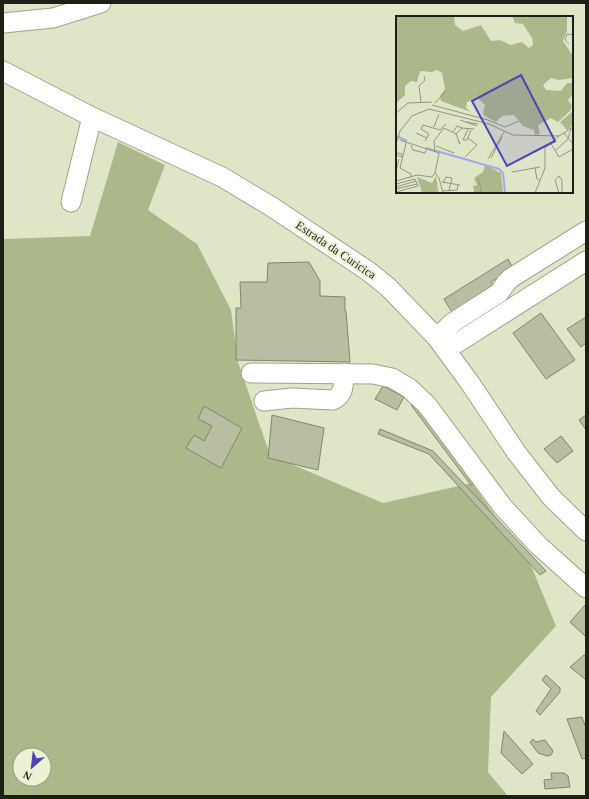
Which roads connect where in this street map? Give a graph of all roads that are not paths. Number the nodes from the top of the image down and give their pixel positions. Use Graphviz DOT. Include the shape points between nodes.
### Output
graph roads {
  1 [pos="101,3"];
  2 [pos="53,10"];
  3 [pos="3,23"];
  4 [pos="3,72"];
  5 [pos="92,117"];
  6 [pos="71,202"];
  7 [pos="586,231"];
  8 [pos="586,261"];
  9 [pos="442,344"];
  10 [pos="251,373"];
  11 [pos="344,374"];
  12 [pos="264,401"];
  13 [pos="586,531"];
  14 [pos="586,588"];
  1 -- 2 [label="street"];
  2 -- 3 [label="street"];
  4 -- 5 [label="street, Estrada da Curicica"];
  5 -- 6 [label="street"];
  5 -- 9 [label="street, Estrada da Curicica" via="222,177 272,207 388,287"];
  7 -- 9 [label="street" via="511,278 499,293 452,324"];
  8 -- 9 [label="street"];
  9 -- 13 [label="street, Estrada da Curicica" via="516,452 551,497"];
  10 -- 11 [label="street"];
  11 -- 12 [label="street" via="341,394 333,400 292,398"];
  11 -- 14 [label="street" via="373,374 392,378 409,388 427,405 503,507 538,545"];
}
